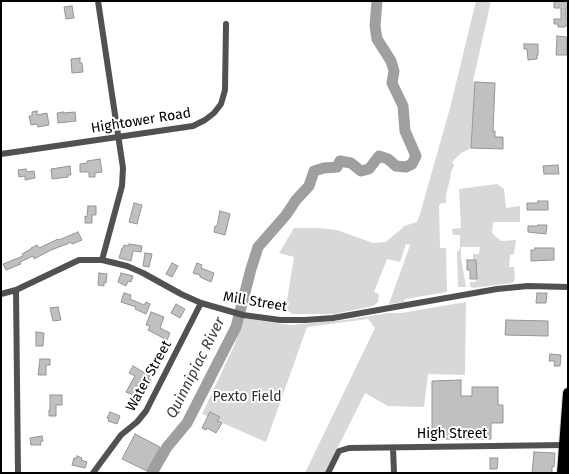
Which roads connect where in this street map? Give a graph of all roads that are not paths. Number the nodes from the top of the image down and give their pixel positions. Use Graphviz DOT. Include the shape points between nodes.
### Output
graph roads {
  1 [pos="98,1"];
  2 [pos="226,24"];
  3 [pos="118,137"];
  4 [pos="1,154"];
  5 [pos="102,260"];
  6 [pos="568,287"];
  7 [pos="16,290"];
  8 [pos="1,294"];
  9 [pos="201,303"];
  10 [pos="568,393"];
  11 [pos="567,434"];
  12 [pos="564,445"];
  13 [pos="393,448"];
  14 [pos="18,473"];
  15 [pos="94,473"];
  16 [pos="328,473"];
  17 [pos="394,473"];
  18 [pos="562,473"];
  1 -- 3 [label="street"];
  2 -- 3 [label="street, Hightower Road" via="225,90 221,104 214,113 193,126"];
  3 -- 4 [label="street, Hightower Road"];
  3 -- 5 [label="street" via="123,168 122,186"];
  5 -- 7 [label="street, Mill Street" via="79,260"];
  5 -- 9 [label="street, Mill Street" via="144,273"];
  6 -- 9 [label="street, Mill Street" via="528,286 497,289 333,318 280,320 236,314"];
  7 -- 8 [label="street, Mill Street"];
  7 -- 14 [label="street"];
  9 -- 15 [label="street, Water Street" via="146,411 121,435"];
  10 -- 11 [label="highway"];
  11 -- 12 [label="highway"];
  12 -- 13 [label="street, High Street"];
  12 -- 18 [label="highway"];
  13 -- 16 [label="street, High Street" via="349,448 339,451"];
  13 -- 17 [label="street"];
}
